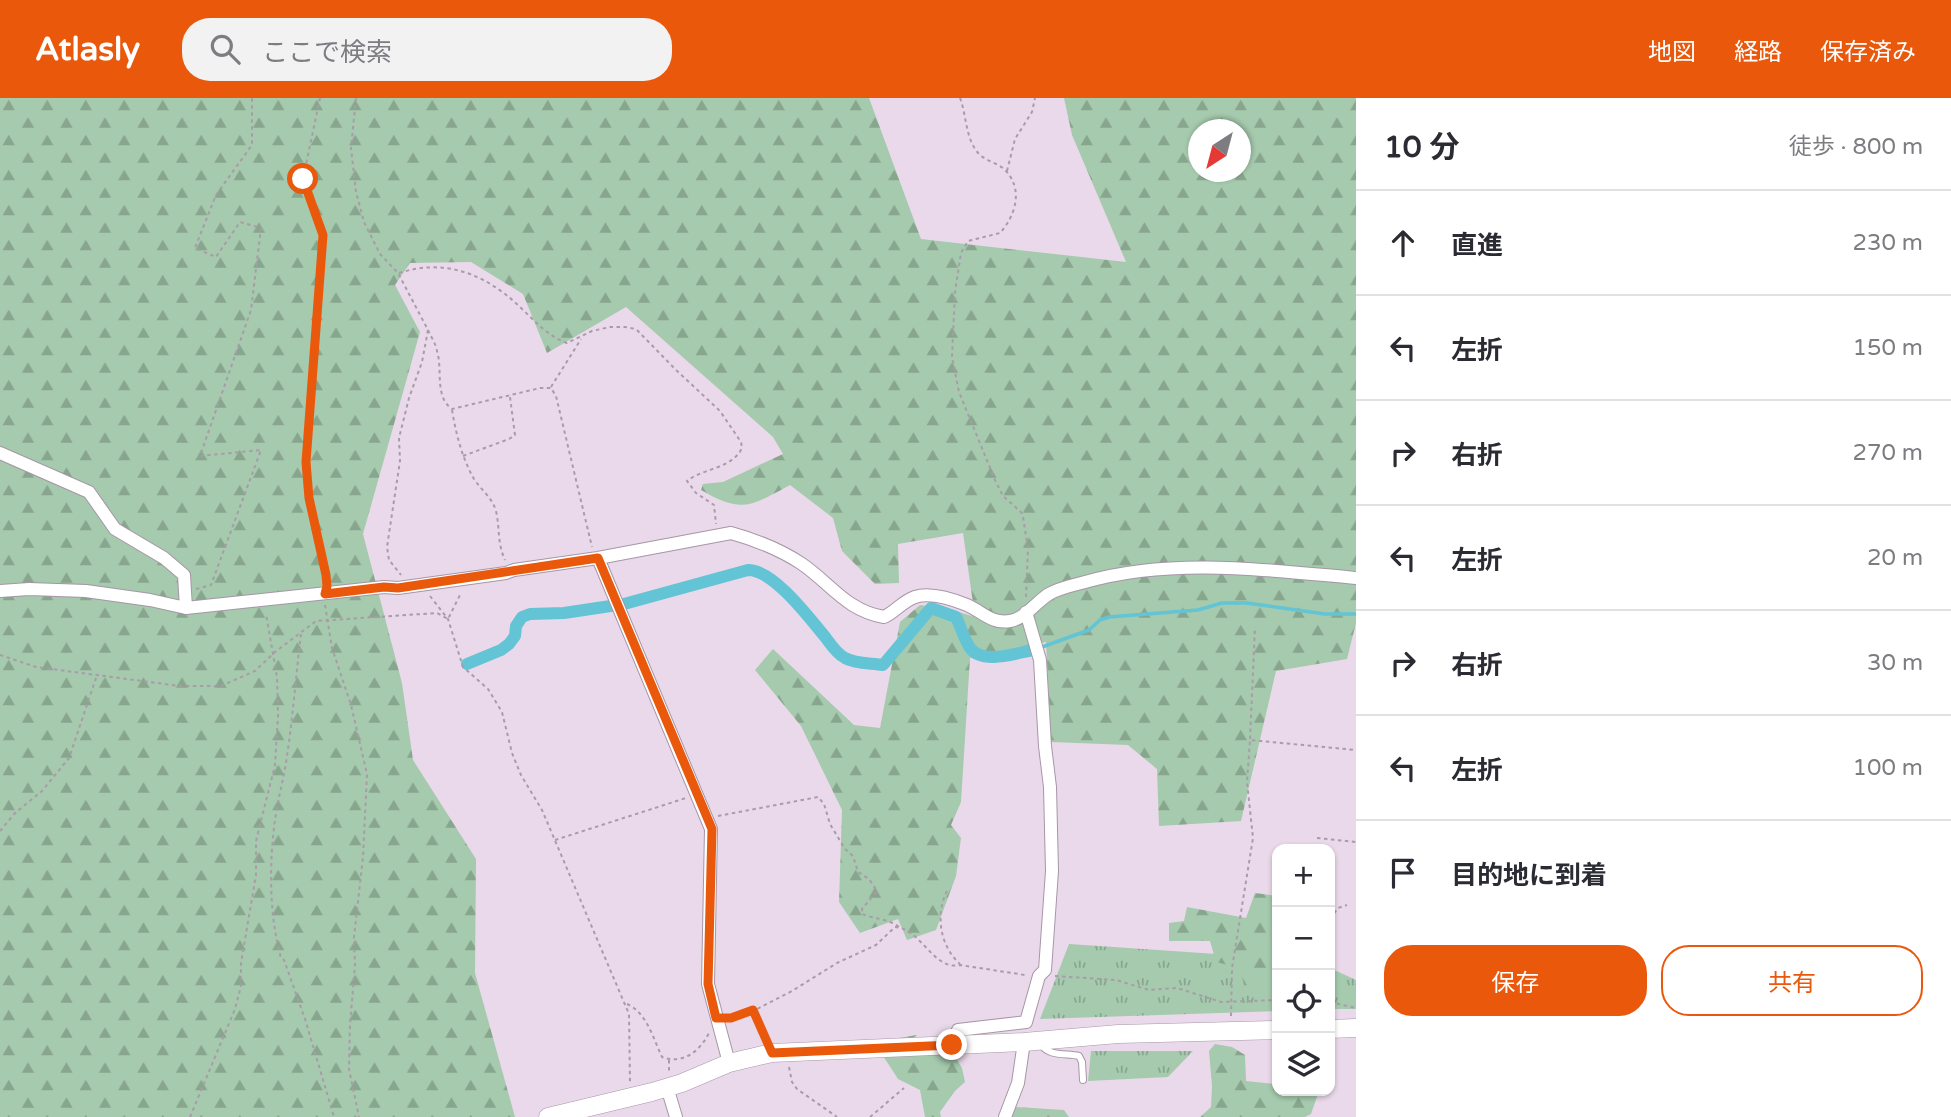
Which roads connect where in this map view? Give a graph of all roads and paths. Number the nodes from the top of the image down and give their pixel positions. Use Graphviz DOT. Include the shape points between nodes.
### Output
graph roads {
  1 [pos="252,98"];
  2 [pos="320,98"];
  3 [pos="356,98"];
  4 [pos="960,98"];
  5 [pos="1035,98"];
  6 [pos="1007,173"];
  7 [pos="398,273"];
  8 [pos="428,330"];
  9 [pos="582,337"];
  10 [pos="551,388"];
  11 [pos="510,396"];
  12 [pos="452,409"];
  13 [pos="0,453"];
  14 [pos="462,456"];
  15 [pos="717,536"];
  16 [pos="597,558"];
  17 [pos="511,571"];
  18 [pos="1356,578"];
  19 [pos="419,585"];
  20 [pos="0,591"];
  21 [pos="185,592"];
  22 [pos="462,592"];
  23 [pos="325,594"];
  24 [pos="263,599"];
  25 [pos="187,608"];
  26 [pos="1026,612"];
  27 [pos="448,619"];
  28 [pos="328,620"];
  29 [pos="1255,627"];
  30 [pos="301,631"];
  31 [pos="273,654"];
  32 [pos="0,655"];
  33 [pos="98,674"];
  34 [pos="1250,740"];
  35 [pos="1356,750"];
  36 [pos="697,795"];
  37 [pos="707,818"];
  38 [pos="0,831"];
  39 [pos="1317,838"];
  40 [pos="555,840"];
  41 [pos="1356,842"];
  42 [pos="947,891"];
  43 [pos="1347,905"];
  44 [pos="1335,912"];
  45 [pos="900,928"];
  46 [pos="960,965"];
  47 [pos="1039,976"];
  48 [pos="1272,1000"];
  49 [pos="1231,1002"];
  50 [pos="1335,1003"];
  51 [pos="627,1004"];
  52 [pos="1356,1008"];
  53 [pos="753,1010"];
  54 [pos="715,1015"];
  55 [pos="1356,1028"];
  56 [pos="1335,1029"];
  57 [pos="1272,1030"];
  58 [pos="1231,1031"];
  59 [pos="1031,1041"];
  60 [pos="952,1045"];
  61 [pos="779,1052"];
  62 [pos="729,1063"];
  63 [pos="1083,1080"];
  64 [pos="667,1087"];
  65 [pos="904,1088"];
  66 [pos="631,1097"];
  67 [pos="190,1117"];
  68 [pos="334,1117"];
  69 [pos="359,1117"];
  70 [pos="548,1117"];
  71 [pos="676,1117"];
  72 [pos="837,1117"];
  73 [pos="870,1117"];
  74 [pos="1005,1117"];
  1 -- 21 [label="path" via="252,145 216,195 195,248 216,257 240,222 261,228 251,310 200,456 261,450 211,585"];
  2 -- 23 [label="path" via="303,179 323,235 306,462 326,575"];
  3 -- 7 [label="path" via="351,148 356,192 372,241"];
  4 -- 6 [label="path" via="980,155"];
  5 -- 6 [label="path" via="1015,139"];
  6 -- 26 [label="path" via="1017,205 1005,226 997,235 968,241 961,253 952,356 959,392 995,480 1023,517 1028,549"];
  7 -- 8 [label="path"];
  7 -- 9 [label="path" via="439,267 485,279 556,340 567,343"];
  8 -- 12 [label="path" via="437,350 441,396"];
  8 -- 19 [label="path" via="399,438 400,461 387,547 389,560 400,575"];
  9 -- 10 [label="path"];
  9 -- 15 [label="path" via="610,327 636,329 727,420 741,442 740,453 687,481 696,494 714,505"];
  10 -- 11 [label="path"];
  10 -- 16 [label="path"];
  11 -- 12 [label="path"];
  11 -- 14 [label="path" via="517,433"];
  12 -- 14 [label="path"];
  13 -- 21 [label="street" via="89,492 115,529 184,575"];
  14 -- 17 [label="path" via="496,510 499,547"];
  15 -- 16 [label="street"];
  15 -- 26 [label="street" via="732,533 780,552 870,615 884,617 905,601 926,595 968,606 998,622 1014,621"];
  16 -- 17 [label="street"];
  16 -- 36 [label="street"];
  17 -- 19 [label="street"];
  18 -- 26 [label="street" via="1245,568 1140,571 1050,594"];
  19 -- 23 [label="street"];
  19 -- 27 [label="path"];
  20 -- 25 [label="street" via="86,591"];
  21 -- 25 [label="street"];
  22 -- 27 [label="path"];
  23 -- 24 [label="street"];
  23 -- 28 [label="path"];
  24 -- 25 [label="street"];
  24 -- 31 [label="path"];
  26 -- 47 [label="street" via="1040,660 1050,787 1052,871 1045,970"];
  27 -- 28 [label="path" via="437,612"];
  27 -- 40 [label="path" via="463,667 488,689 502,712 521,775"];
  28 -- 30 [label="path" via="316,621"];
  28 -- 69 [label="path" via="367,774 350,1025 349,1069"];
  29 -- 34 [label="path"];
  30 -- 31 [label="path"];
  30 -- 68 [label="path" via="275,820 274,933"];
  31 -- 33 [label="path" via="255,671 221,686 180,686"];
  31 -- 67 [label="path" via="278,715 275,765 256,841 241,986"];
  32 -- 33 [label="path" via="36,667"];
  33 -- 38 [label="path" via="69,758 43,791"];
  34 -- 35 [label="path"];
  34 -- 49 [label="path" via="1247,782 1254,838 1232,968"];
  36 -- 37 [label="street"];
  36 -- 40 [label="path"];
  37 -- 45 [label="path" via="818,797 858,872 877,891 862,914 894,922"];
  37 -- 54 [label="street" via="713,842 708,984"];
  39 -- 41 [label="path"];
  40 -- 66 [label="path" via="629,1014"];
  42 -- 46 [label="path" via="942,933"];
  43 -- 44 [label="path"];
  45 -- 46 [label="path" via="913,934 942,962"];
  45 -- 53 [label="path"];
  46 -- 47 [label="path"];
  47 -- 49 [label="path" via="1116,979 1140,989 1177,988"];
  47 -- 60 [label="street" via="1026,1021 958,1030"];
  48 -- 49 [label="path"];
  49 -- 58 [label="path"];
  50 -- 52 [label="path"];
  51 -- 54 [label="path" via="641,1014 662,1057 669,1060 683,1059 700,1049 710,1031 708,1016"];
  53 -- 54 [label="path" via="731,1018"];
  53 -- 61 [label="path"];
  54 -- 62 [label="street"];
  55 -- 56 [label="street"];
  57 -- 58 [label="street"];
  58 -- 59 [label="street"];
  59 -- 60 [label="street"];
  59 -- 63 [label="lane" via="1054,1054 1079,1056"];
  59 -- 74 [label="street"];
  60 -- 61 [label="street"];
  61 -- 62 [label="street"];
  61 -- 72 [label="path" via="797,1088"];
  62 -- 64 [label="street"];
  64 -- 66 [label="street"];
  64 -- 71 [label="street"];
  65 -- 73 [label="path"];
  66 -- 70 [label="street"];
}
